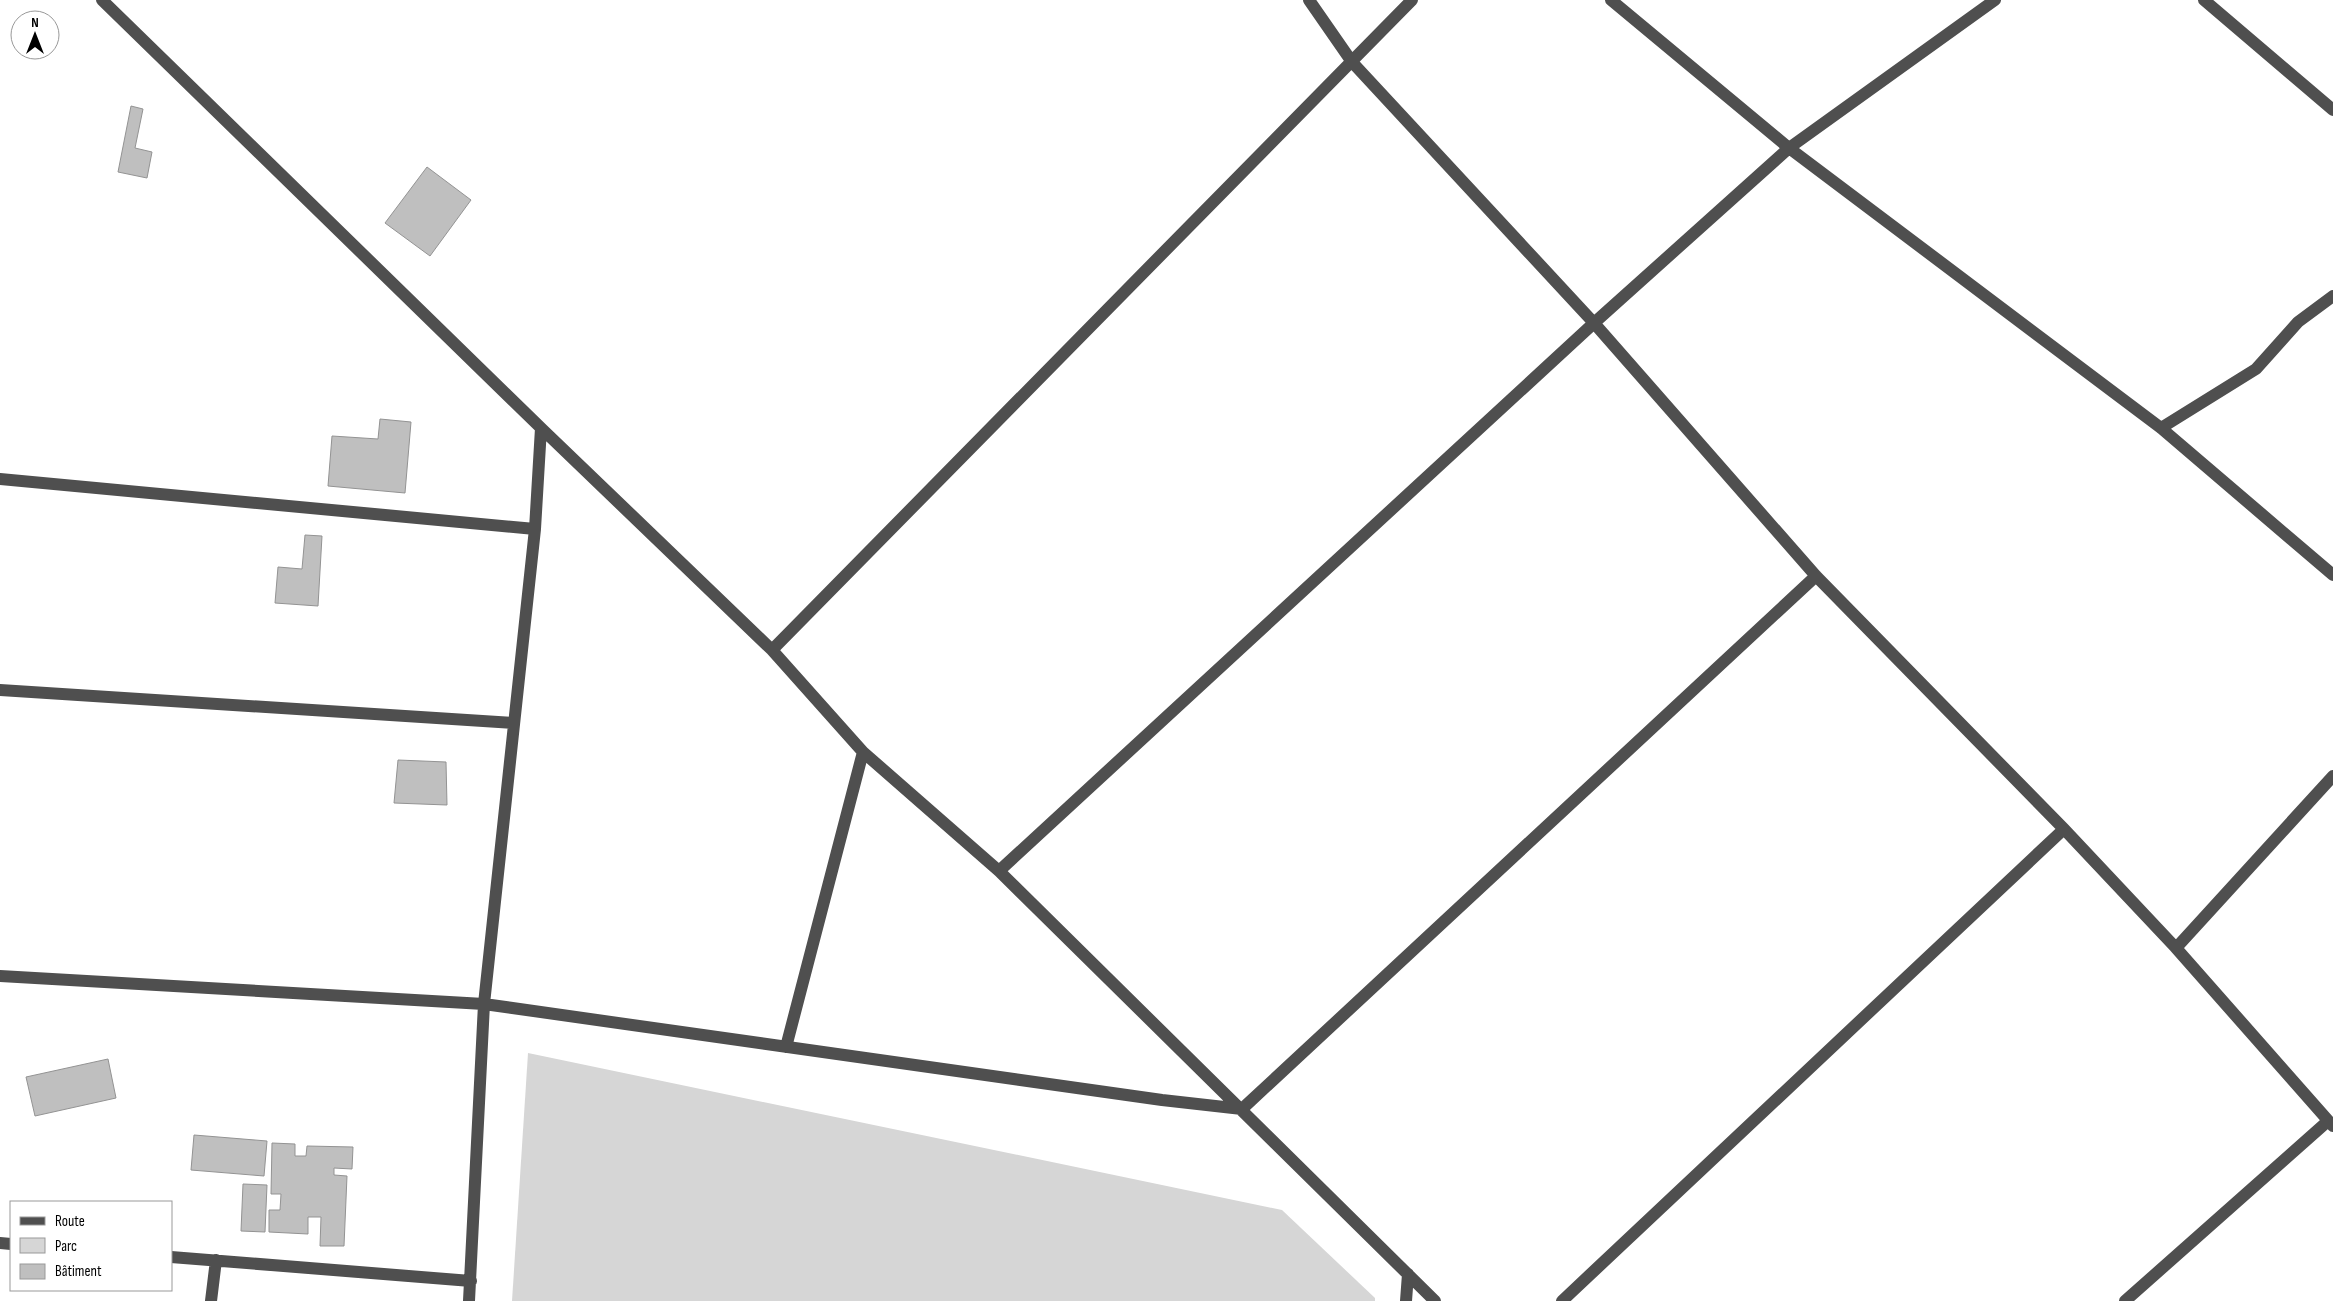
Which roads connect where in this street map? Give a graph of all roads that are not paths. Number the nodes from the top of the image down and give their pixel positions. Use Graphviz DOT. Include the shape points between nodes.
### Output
graph roads {
  1 [pos="102,0"];
  2 [pos="1309,0"];
  3 [pos="1412,0"];
  4 [pos="1611,0"];
  5 [pos="1995,0"];
  6 [pos="2204,0"];
  7 [pos="1352,62"];
  8 [pos="2333,110"];
  9 [pos="1789,148"];
  10 [pos="2333,296"];
  11 [pos="1594,323"];
  12 [pos="541,428"];
  13 [pos="2161,428"];
  14 [pos="0,478"];
  15 [pos="535,529"];
  16 [pos="2333,575"];
  17 [pos="1816,576"];
  18 [pos="772,650"];
  19 [pos="0,690"];
  20 [pos="514,723"];
  21 [pos="863,752"];
  22 [pos="2333,776"];
  23 [pos="2064,829"];
  24 [pos="999,871"];
  25 [pos="2176,948"];
  26 [pos="0,976"];
  27 [pos="484,1004"];
  28 [pos="786,1047"];
  29 [pos="1242,1109"];
  30 [pos="2330,1123"];
  31 [pos="172,1257"];
  32 [pos="216,1260"];
  33 [pos="1408,1274"];
  34 [pos="471,1281"];
  35 [pos="211,1301"];
  36 [pos="469,1301"];
  37 [pos="1406,1301"];
  38 [pos="1435,1301"];
  39 [pos="1562,1301"];
  40 [pos="2125,1301"];
  1 -- 12 [label="street"];
  2 -- 7 [label="street"];
  3 -- 7 [label="street"];
  4 -- 9 [label="street"];
  5 -- 9 [label="street"];
  6 -- 8 [label="street"];
  7 -- 11 [label="street"];
  7 -- 18 [label="street"];
  9 -- 11 [label="street"];
  9 -- 13 [label="street"];
  10 -- 13 [label="street" via="2298,322 2256,369"];
  11 -- 17 [label="street"];
  11 -- 24 [label="street"];
  12 -- 15 [label="street"];
  12 -- 18 [label="street"];
  13 -- 16 [label="street"];
  14 -- 15 [label="street"];
  15 -- 20 [label="street"];
  17 -- 23 [label="street"];
  17 -- 29 [label="street"];
  18 -- 21 [label="street"];
  19 -- 20 [label="street"];
  20 -- 27 [label="street"];
  21 -- 24 [label="street"];
  21 -- 28 [label="street"];
  22 -- 25 [label="street"];
  23 -- 25 [label="street"];
  23 -- 39 [label="street"];
  24 -- 29 [label="street"];
  25 -- 30 [label="street"];
  26 -- 27 [label="street"];
  27 -- 28 [label="street"];
  27 -- 34 [label="street"];
  28 -- 29 [label="street"];
  29 -- 33 [label="street"];
  30 -- 40 [label="street"];
  31 -- 32 [label="street"];
  32 -- 34 [label="street"];
  32 -- 35 [label="street"];
  33 -- 37 [label="street"];
  33 -- 38 [label="street"];
  34 -- 36 [label="street"];
}
